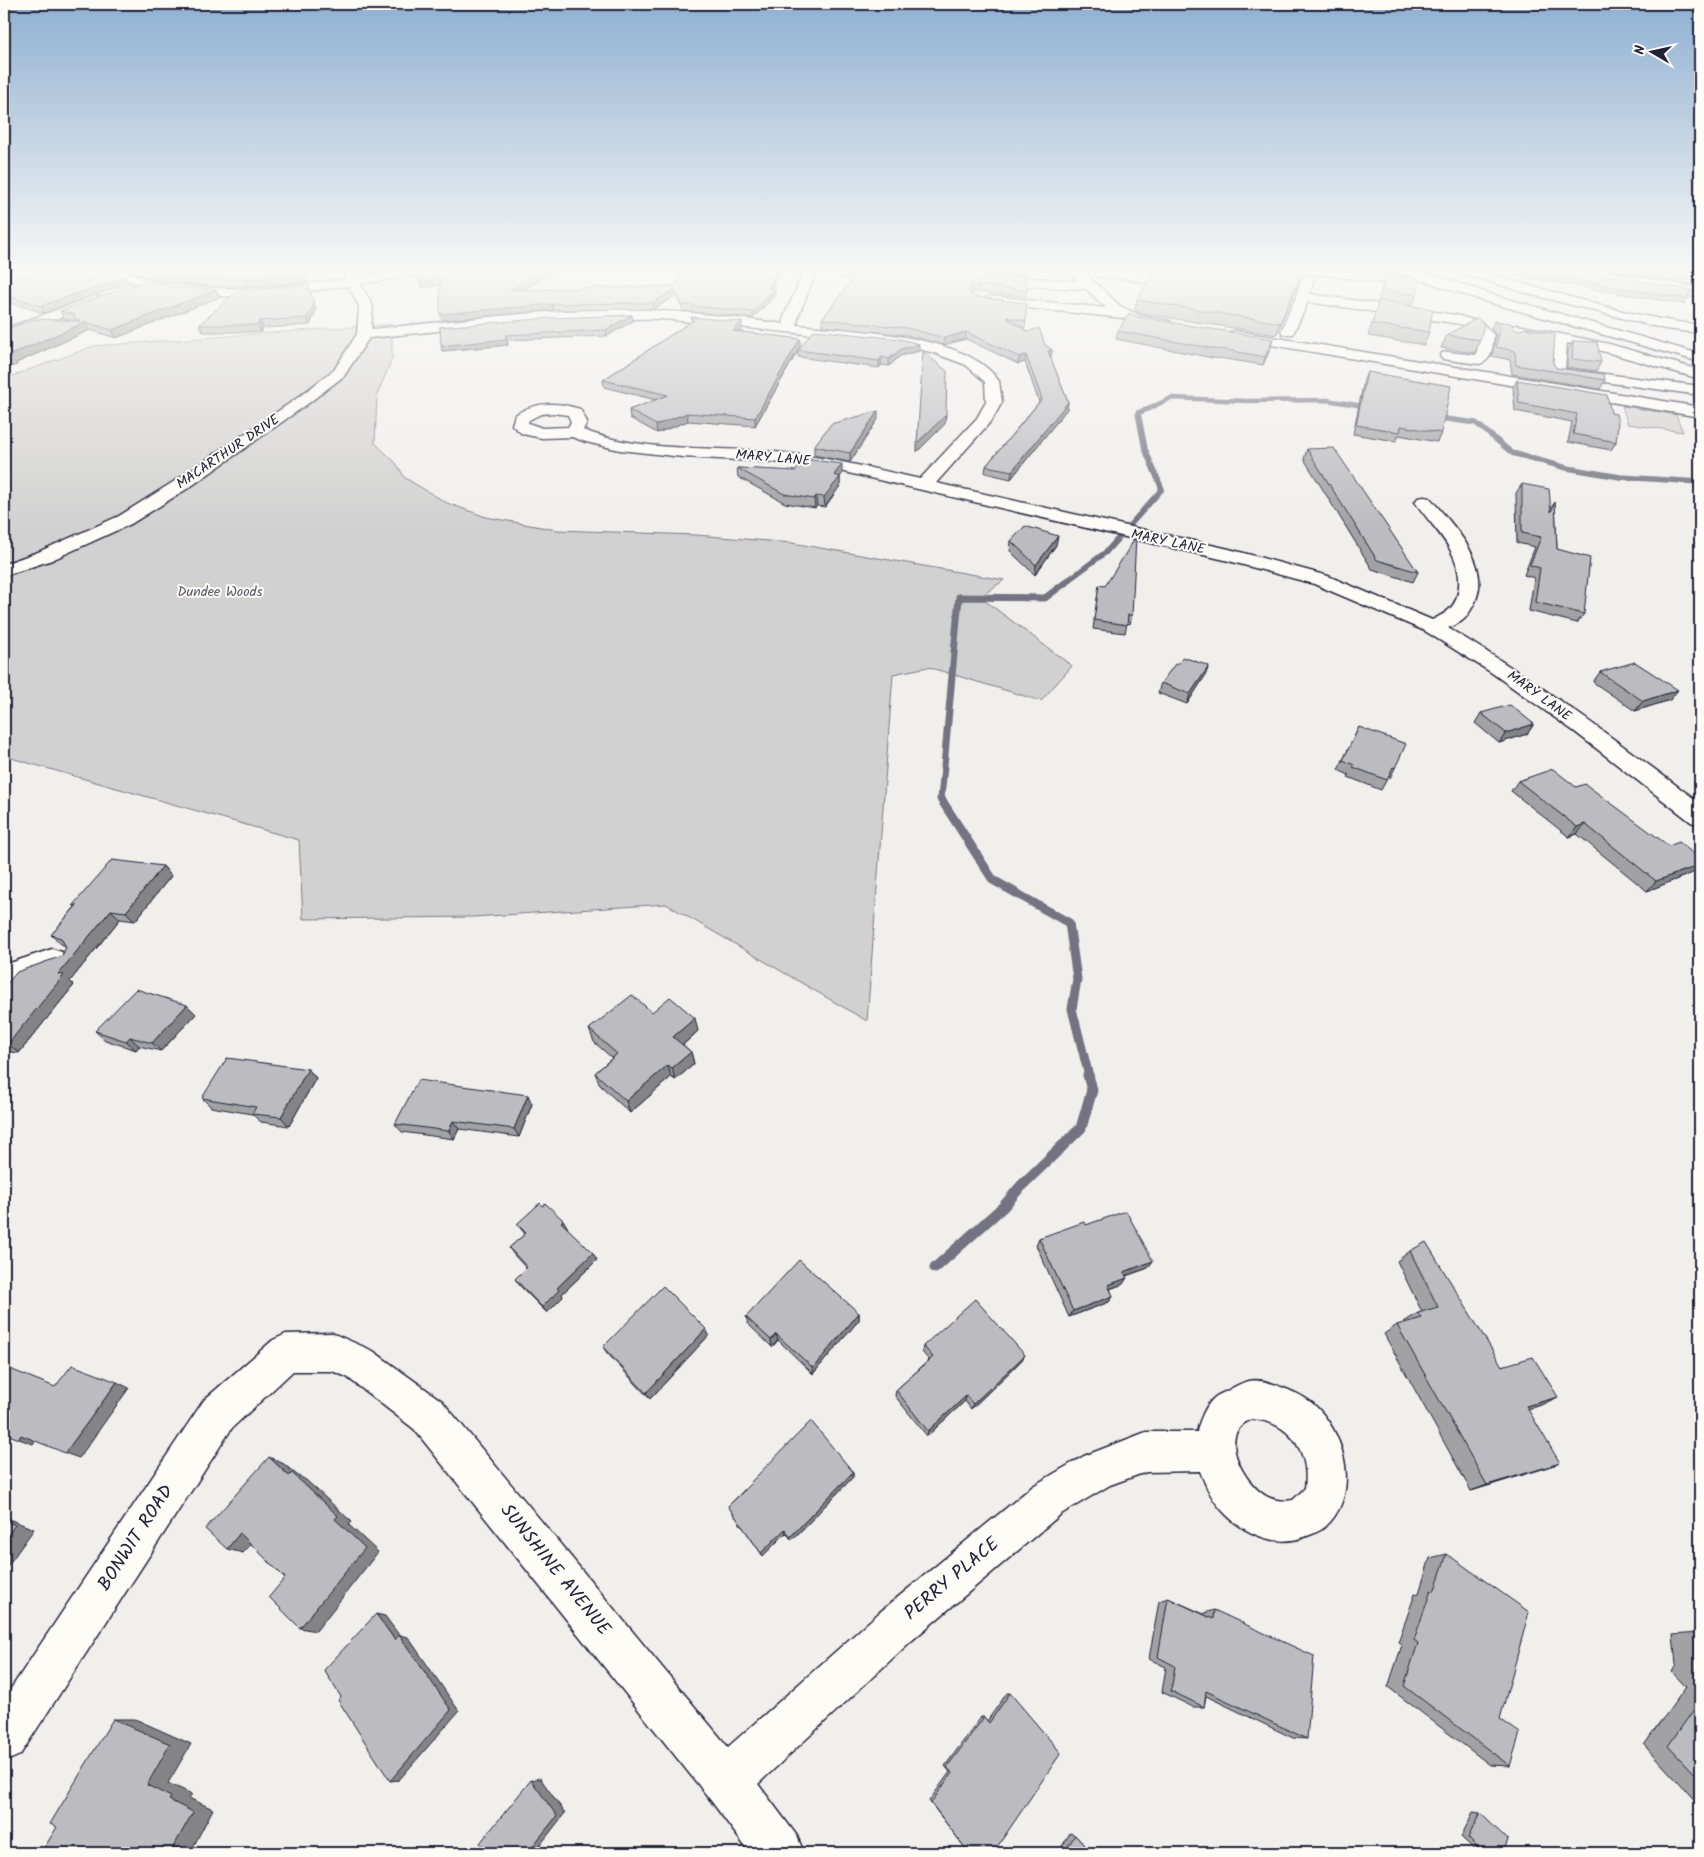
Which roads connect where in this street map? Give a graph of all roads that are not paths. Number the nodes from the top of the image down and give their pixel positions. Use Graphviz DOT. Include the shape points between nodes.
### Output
graph roads {
  1 [pos="1628,353"];
  2 [pos="351,354"];
  3 [pos="949,354"];
  4 [pos="1371,354"];
  5 [pos="1432,354"];
  6 [pos="1484,354"];
  7 [pos="1559,354"];
  8 [pos="1630,354"];
  9 [pos="1644,354"];
  10 [pos="1684,354"];
  11 [pos="1642,358"];
  12 [pos="1700,358"];
  13 [pos="1511,367"];
  14 [pos="1700,375"];
  15 [pos="1630,381"];
  16 [pos="1700,392"];
  17 [pos="1700,404"];
  18 [pos="1700,412"];
  19 [pos="574,432"];
  20 [pos="925,484"];
  21 [pos="1424,502"];
  22 [pos="4,570"];
  23 [pos="1432,627"];
  24 [pos="1700,816"];
  25 [pos="60,957"];
  26 [pos="4,977"];
  27 [pos="286,1353"];
  28 [pos="1215,1453"];
  29 [pos="4,1739"];
  30 [pos="726,1781"];
  31 [pos="780,1853"];
  1 -- 15 [label="street"];
  2 -- 22 [label="street, MACARTHUR DRIVE" via="339,373 302,402 125,520 45,556"];
  3 -- 20 [label="street" via="971,362 992,381 994,402 984,420"];
  4 -- 18 [label="street"];
  5 -- 6 [label="street" via="1472,360 1483,357"];
  7 -- 15 [label="street" via="1557,372 1613,382"];
  8 -- 11 [label="street"];
  9 -- 11 [label="street"];
  10 -- 12 [label="street"];
  11 -- 14 [label="street"];
  13 -- 17 [label="street" via="1534,377"];
  15 -- 16 [label="street"];
  19 -- 20 [label="street, MARY LANE" via="620,445 809,461"];
  20 -- 23 [label="street, MARY LANE" via="1321,580"];
  21 -- 23 [label="street" via="1458,544 1470,573 1468,596 1456,617"];
  23 -- 24 [label="street, MARY LANE" via="1500,668"];
  25 -- 26 [label="street"];
  27 -- 29 [label="street, BONWIT ROAD" via="218,1414"];
  27 -- 30 [label="street, SUNSHINE AVENUE" via="332,1352 343,1356 360,1364 428,1416"];
  28 -- 30 [label="street, PERRY PLACE" via="1146,1452 1098,1470 1047,1500 895,1627"];
  30 -- 31 [label="street, SUNSHINE AVENUE"];
}
